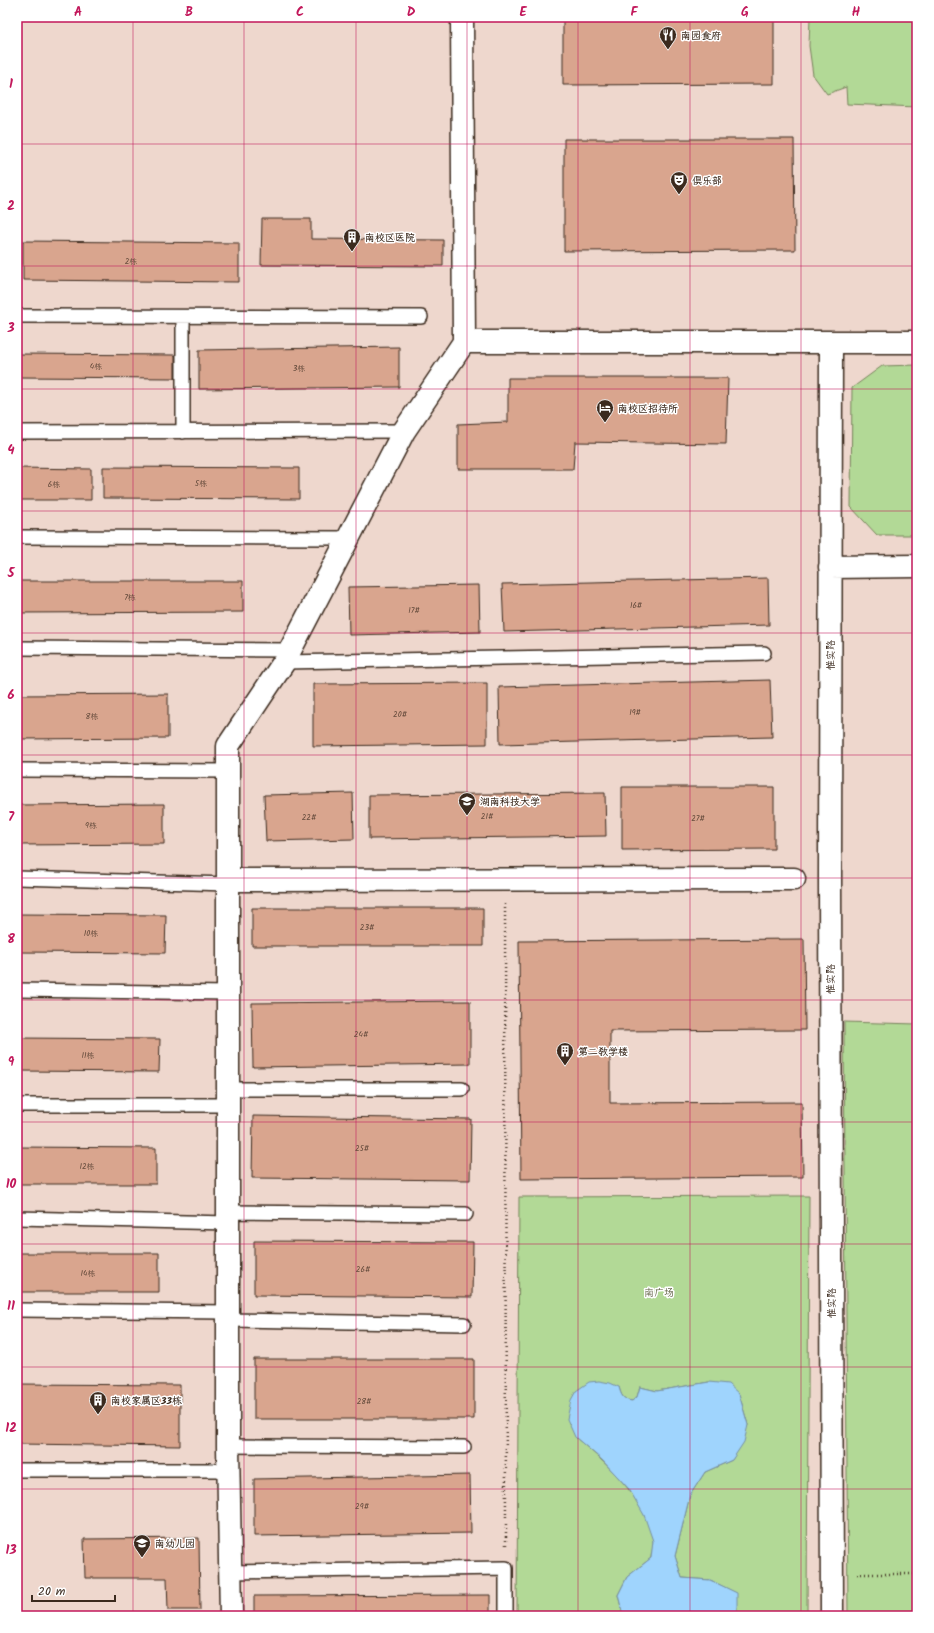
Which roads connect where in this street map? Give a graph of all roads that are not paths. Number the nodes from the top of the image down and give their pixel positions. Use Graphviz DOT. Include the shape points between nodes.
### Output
graph roads {
  1 [pos="462,17"];
  2 [pos="17,316"];
  3 [pos="183,317"];
  4 [pos="420,317"];
  5 [pos="464,342"];
  6 [pos="831,342"];
  7 [pos="917,342"];
  8 [pos="404,431"];
  9 [pos="17,432"];
  10 [pos="182,432"];
  11 [pos="17,537"];
  12 [pos="348,538"];
  13 [pos="830,566"];
  14 [pos="917,566"];
  15 [pos="17,648"];
  16 [pos="764,653"];
  17 [pos="287,656"];
  18 [pos="17,770"];
  19 [pos="228,771"];
  20 [pos="17,878"];
  21 [pos="794,879"];
  22 [pos="228,882"];
  23 [pos="17,990"];
  24 [pos="228,993"];
  25 [pos="462,1089"];
  26 [pos="228,1097"];
  27 [pos="17,1105"];
  28 [pos="466,1214"];
  29 [pos="17,1218"];
  30 [pos="228,1218"];
  31 [pos="17,1310"];
  32 [pos="228,1316"];
  33 [pos="464,1324"];
  34 [pos="228,1446"];
  35 [pos="464,1447"];
  36 [pos="17,1470"];
  37 [pos="229,1470"];
  38 [pos="231,1572"];
  39 [pos="232,1616"];
  40 [pos="506,1616"];
  41 [pos="832,1616"];
  1 -- 5 [label="street"];
  2 -- 3 [label="lane"];
  3 -- 4 [label="lane"];
  3 -- 10 [label="lane"];
  5 -- 6 [label="street"];
  5 -- 8 [label="street"];
  6 -- 7 [label="street"];
  6 -- 13 [label="street, 惟实路"];
  8 -- 10 [label="lane"];
  8 -- 12 [label="street"];
  9 -- 10 [label="lane"];
  11 -- 12 [label="lane"];
  12 -- 17 [label="street"];
  13 -- 14 [label="street"];
  13 -- 41 [label="street, 惟实路"];
  15 -- 17 [label="lane"];
  16 -- 17 [label="lane"];
  17 -- 19 [label="street" via="228,746"];
  18 -- 19 [label="lane"];
  19 -- 22 [label="street"];
  20 -- 22 [label="lane"];
  21 -- 22 [label="street"];
  22 -- 24 [label="street"];
  23 -- 24 [label="lane"];
  24 -- 26 [label="street"];
  25 -- 26 [label="lane"];
  26 -- 27 [label="lane"];
  26 -- 30 [label="street"];
  28 -- 30 [label="lane"];
  29 -- 30 [label="lane"];
  30 -- 32 [label="street"];
  31 -- 32 [label="lane"];
  32 -- 33 [label="lane"];
  32 -- 34 [label="street"];
  34 -- 35 [label="lane"];
  34 -- 37 [label="street"];
  36 -- 37 [label="lane"];
  37 -- 38 [label="street"];
  38 -- 39 [label="street"];
  38 -- 40 [label="lane" via="506,1568"];
}
